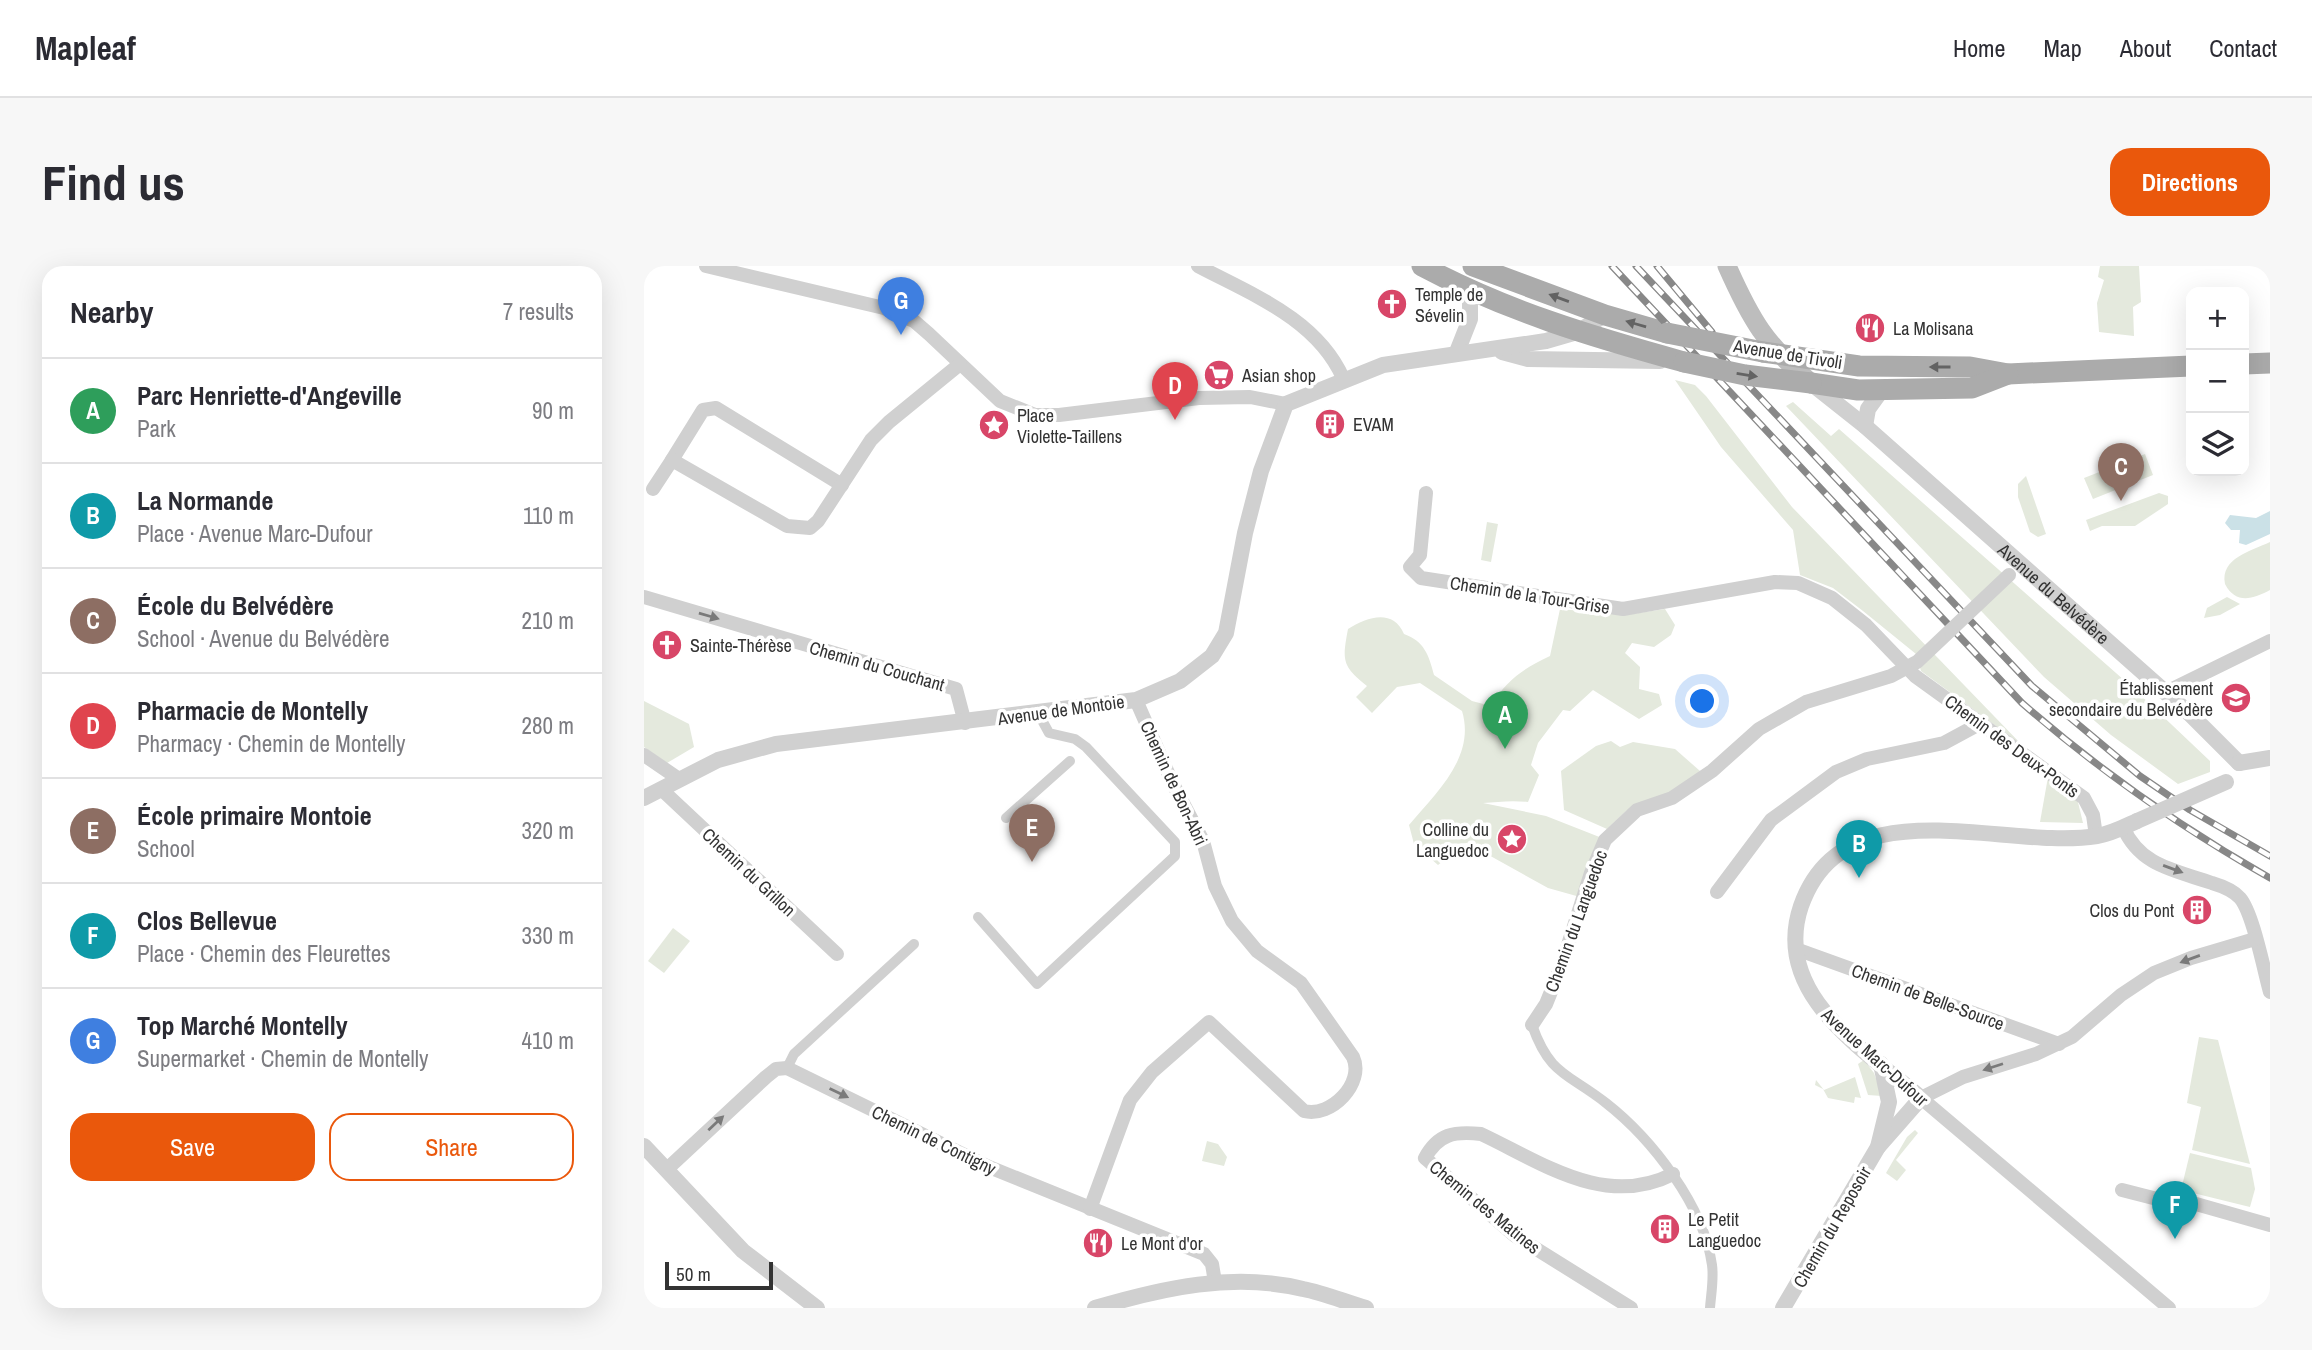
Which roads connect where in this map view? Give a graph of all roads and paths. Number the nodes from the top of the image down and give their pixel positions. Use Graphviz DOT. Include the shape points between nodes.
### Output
graph roads {
  1 [pos="706,266"];
  2 [pos="1198,266"];
  3 [pos="1422,266"];
  4 [pos="1727,266"];
  5 [pos="1487,268"];
  6 [pos="1469,292"];
  7 [pos="1522,313"];
  8 [pos="1605,315"];
  9 [pos="1577,332"];
  10 [pos="1487,348"];
  11 [pos="1457,352"];
  12 [pos="1770,353"];
  13 [pos="1684,362"];
  14 [pos="2270,363"];
  15 [pos="960,364"];
  16 [pos="2249,364"];
  17 [pos="2186,366"];
  18 [pos="2008,374"];
  19 [pos="1343,378"];
  20 [pos="1811,383"];
  21 [pos="1881,391"];
  22 [pos="1286,404"];
  23 [pos="1865,426"];
  24 [pos="672,460"];
  25 [pos="842,485"];
  26 [pos="653,489"];
  27 [pos="1426,493"];
  28 [pos="2014,570"];
  29 [pos="644,597"];
  30 [pos="2270,640"];
  31 [pos="1913,665"];
  32 [pos="2164,693"];
  33 [pos="1136,700"];
  34 [pos="1043,722"];
  35 [pos="965,723"];
  36 [pos="1981,723"];
  37 [pos="644,755"];
  38 [pos="2270,758"];
  39 [pos="1070,761"];
  40 [pos="2239,763"];
  41 [pos="679,779"];
  42 [pos="661,789"];
  43 [pos="644,798"];
  44 [pos="1006,818"];
  45 [pos="2130,824"];
  46 [pos="2096,836"];
  47 [pos="1717,892"];
  48 [pos="978,917"];
  49 [pos="2255,939"];
  50 [pos="914,944"];
  51 [pos="1796,950"];
  52 [pos="837,954"];
  53 [pos="2266,967"];
  54 [pos="2270,992"];
  55 [pos="1532,1025"];
  56 [pos="2059,1044"];
  57 [pos="1881,1064"];
  58 [pos="787,1068"];
  59 [pos="1921,1098"];
  60 [pos="644,1146"];
  61 [pos="1878,1147"];
  62 [pos="666,1170"];
  63 [pos="1673,1174"];
  64 [pos="2122,1190"];
  65 [pos="1090,1209"];
  66 [pos="2270,1225"];
  67 [pos="1215,1282"];
  68 [pos="1784,1307"];
  69 [pos="817,1308"];
  70 [pos="1094,1308"];
  71 [pos="1366,1308"];
  72 [pos="1631,1308"];
  73 [pos="1710,1308"];
  74 [pos="2169,1308"];
  1 -- 15 [label="street" via="884,308 914,321"];
  2 -- 19 [label="street" via="1289,316 1322,343"];
  3 -- 6 [label="main road"];
  4 -- 12 [label="main road, Avenue du Belvédère"];
  5 -- 6 [label="street"];
  5 -- 7 [label="street" via="1501,294"];
  8 -- 5 [label="main road, one-way"];
  6 -- 7 [label="main road"];
  6 -- 11 [label="street" via="1470,319"];
  7 -- 9 [label="main road"];
  8 -- 9 [label="street, Avenue de Tivoli"];
  12 -- 8 [label="main road, Avenue de Tivoli, one-way, bridge" via="1667,333"];
  9 -- 10 [label="street, Avenue de Tivoli" via="1516,347"];
  9 -- 13 [label="main road, Avenue de Tivoli"];
  10 -- 11 [label="street, Avenue de Tivoli"];
  10 -- 13 [label="street, Avenue de Tivoli" via="1528,359"];
  11 -- 19 [label="street, Avenue de Tivoli" via="1383,365"];
  18 -- 12 [label="main road, Avenue de Tivoli, one-way" via="1970,367 1859,366"];
  12 -- 20 [label="main road, Avenue du Belvédère"];
  13 -- 20 [label="main road, Avenue de Tivoli, one-way, bridge"];
  14 -- 16 [label="main road"];
  15 -- 22 [label="street" via="1000,401 1035,415 1199,398 1250,397"];
  15 -- 25 [label="street" via="871,440"];
  17 -- 18 [label="main road, Avenue de Tivoli"];
  18 -- 21 [label="main road, Avenue de Tivoli" via="1972,388"];
  19 -- 22 [label="street, Avenue de Tivoli"];
  20 -- 21 [label="main road, Avenue de Tivoli"];
  20 -- 23 [label="street, Avenue du Belvédère"];
  21 -- 23 [label="street" via="1868,409"];
  22 -- 33 [label="street, Avenue de Montoie" via="1261,471 1230,623 1221,643 1195,672"];
  23 -- 28 [label="street, Avenue du Belvédère"];
  24 -- 25 [label="street" via="787,526 810,528"];
  24 -- 25 [label="street" via="703,410 716,408"];
  24 -- 26 [label="street"];
  27 -- 31 [label="street, Chemin de la Tour-Grise" via="1420,555 1410,567 1421,578 1623,609 1775,582 1798,583 1832,598"];
  28 -- 31 [label="street, Chemin du Languedoc, bridge"];
  28 -- 32 [label="street, Avenue du Belvédère"];
  29 -- 35 [label="street, Chemin du Couchant, one-way" via="956,689"];
  30 -- 32 [label="street"];
  31 -- 36 [label="street, Chemin des Deux-Ponts"];
  31 -- 55 [label="street, Chemin du Languedoc" via="1806,702 1759,729 1712,771 1672,798 1637,810 1605,840 1556,979"];
  32 -- 40 [label="street, Avenue du Belvédère"];
  33 -- 35 [label="street, Avenue de Montoie"];
  33 -- 65 [label="street, Chemin de Bon-Abri" via="1203,841 1215,886 1232,921 1256,951 1301,983 1356,1063 1355,1081 1323,1111 1304,1111 1209,1022 1152,1072 1130,1100"];
  34 -- 48 [label="street" via="1049,733 1075,739 1086,747 1175,842 1175,856 1037,984"];
  35 -- 41 [label="street, Avenue de Montoie" via="776,744 718,760"];
  36 -- 46 [label="street, Chemin des Deux-Ponts" via="2084,798"];
  36 -- 47 [label="street" via="1944,743 1867,759 1836,772 1771,820"];
  37 -- 41 [label="street"];
  38 -- 40 [label="street"];
  39 -- 44 [label="street"];
  40 -- 45 [label="street, Avenue Marc-Dufour, bridge" via="2225,782"];
  41 -- 42 [label="street, Avenue de Montoie"];
  42 -- 43 [label="street, Avenue de Montoie"];
  42 -- 52 [label="street, Chemin du Grillon"];
  45 -- 46 [label="street, Avenue Marc-Dufour"];
  45 -- 49 [label="street, one-way" via="2130,843 2147,860 2238,895"];
  46 -- 51 [label="street, Avenue Marc-Dufour" via="2053,839 1910,830 1868,837 1830,860 1810,886 1798,914"];
  49 -- 53 [label="street"];
  49 -- 56 [label="street, Chemin du Reposoir, one-way" via="2154,973"];
  50 -- 58 [label="street" via="794,1054"];
  51 -- 56 [label="street, Chemin de Belle-Source"];
  51 -- 57 [label="street, Avenue Marc-Dufour" via="1814,1000"];
  53 -- 54 [label="street"];
  55 -- 63 [label="street, Chemin du Languedoc" via="1550,1063 1607,1103"];
  56 -- 59 [label="street, Chemin du Reposoir, one-way" via="1963,1077"];
  57 -- 59 [label="street, Avenue Marc-Dufour"];
  57 -- 61 [label="street, Chemin du Reposoir" via="1889,1102"];
  62 -- 58 [label="street, one-way" via="766,1077"];
  58 -- 65 [label="street, Chemin de Contigny, one-way" via="989,1167"];
  59 -- 61 [label="street, Chemin du Reposoir"];
  59 -- 74 [label="street, Avenue Marc-Dufour"];
  60 -- 62 [label="street"];
  61 -- 68 [label="street, Chemin du Reposoir"];
  62 -- 69 [label="street" via="743,1251"];
  63 -- 72 [label="street, Chemin des Matines" via="1658,1181 1602,1185 1558,1173 1480,1134 1453,1133 1433,1143 1425,1158 1514,1235"];
  63 -- 73 [label="street, Chemin du Languedoc" via="1710,1255"];
  64 -- 66 [label="street" via="2189,1202"];
  65 -- 67 [label="street, Chemin de Contigny" via="1204,1254 1212,1264"];
  67 -- 70 [label="street"];
  67 -- 71 [label="street" via="1303,1289"];
}
